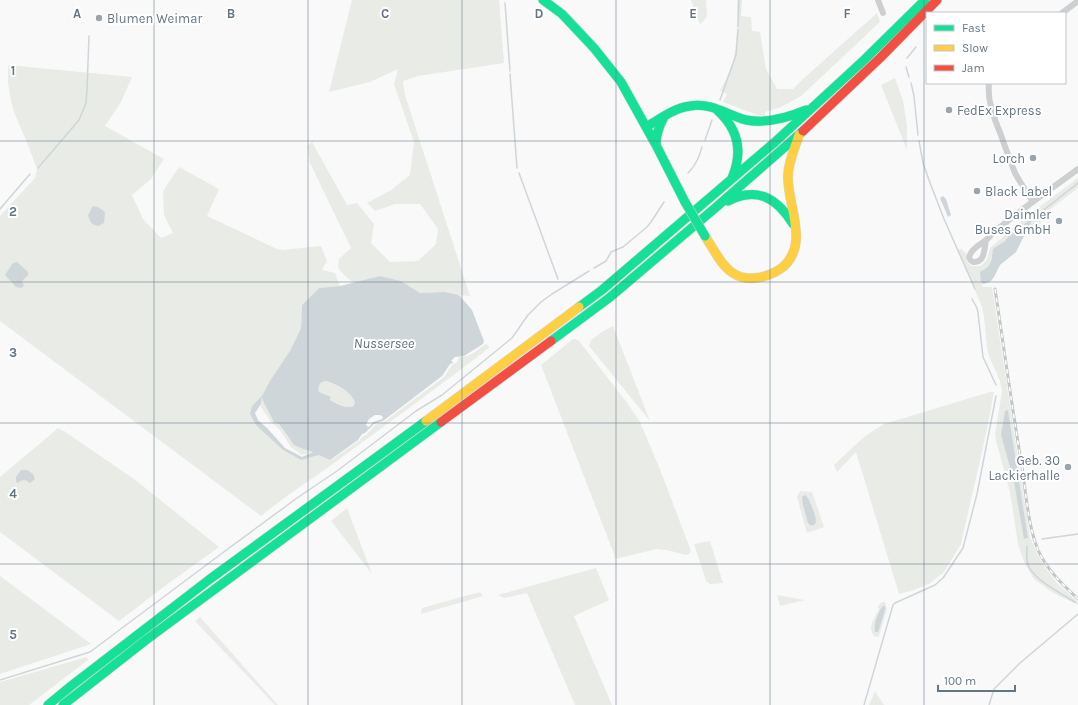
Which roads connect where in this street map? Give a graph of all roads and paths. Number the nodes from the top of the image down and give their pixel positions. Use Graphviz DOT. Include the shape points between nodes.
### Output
graph roads {
  1 [pos="544,0"];
  2 [pos="878,0"];
  3 [pos="925,0"];
  4 [pos="937,0"];
  5 [pos="1078,1"];
  6 [pos="1063,12"];
  7 [pos="883,13"];
  8 [pos="989,84"];
  9 [pos="816,105"];
  10 [pos="714,108"];
  11 [pos="664,117"];
  12 [pos="646,127"];
  13 [pos="799,135"];
  14 [pos="656,145"];
  15 [pos="1078,169"];
  16 [pos="731,181"];
  17 [pos="1033,202"];
  18 [pos="714,209"];
  19 [pos="796,229"];
  20 [pos="986,240"];
  21 [pos="48,705"];
  22 [pos="63,705"];
  1 -- 12 [label="main road" via="562,14 594,48 621,82"];
  2 -- 7 [label="street"];
  3 -- 9 [label="main road"];
  4 -- 13 [label="main road"];
  5 -- 6 [label="street"];
  8 -- 17 [label="street" via="989,100 997,125 1015,173"];
  9 -- 10 [label="main road" via="777,120 757,121 740,118"];
  9 -- 16 [label="main road"];
  10 -- 11 [label="main road" via="697,105 677,110"];
  10 -- 16 [label="main road" via="723,114 732,128 738,146 736,172"];
  11 -- 12 [label="main road"];
  11 -- 14 [label="main road" via="657,130"];
  12 -- 14 [label="main road"];
  13 -- 18 [label="main road"];
  13 -- 19 [label="main road" via="788,175 788,190"];
  14 -- 19 [label="main road, bridge" via="705,236 724,267 732,274 742,278 762,278 783,268 796,246"];
  15 -- 17 [label="street"];
  16 -- 21 [label="main road" via="602,290 210,580"];
  17 -- 20 [label="street"];
  18 -- 19 [label="main road" via="742,195 767,197 781,206"];
  18 -- 22 [label="main road" via="609,298 193,605"];
}
